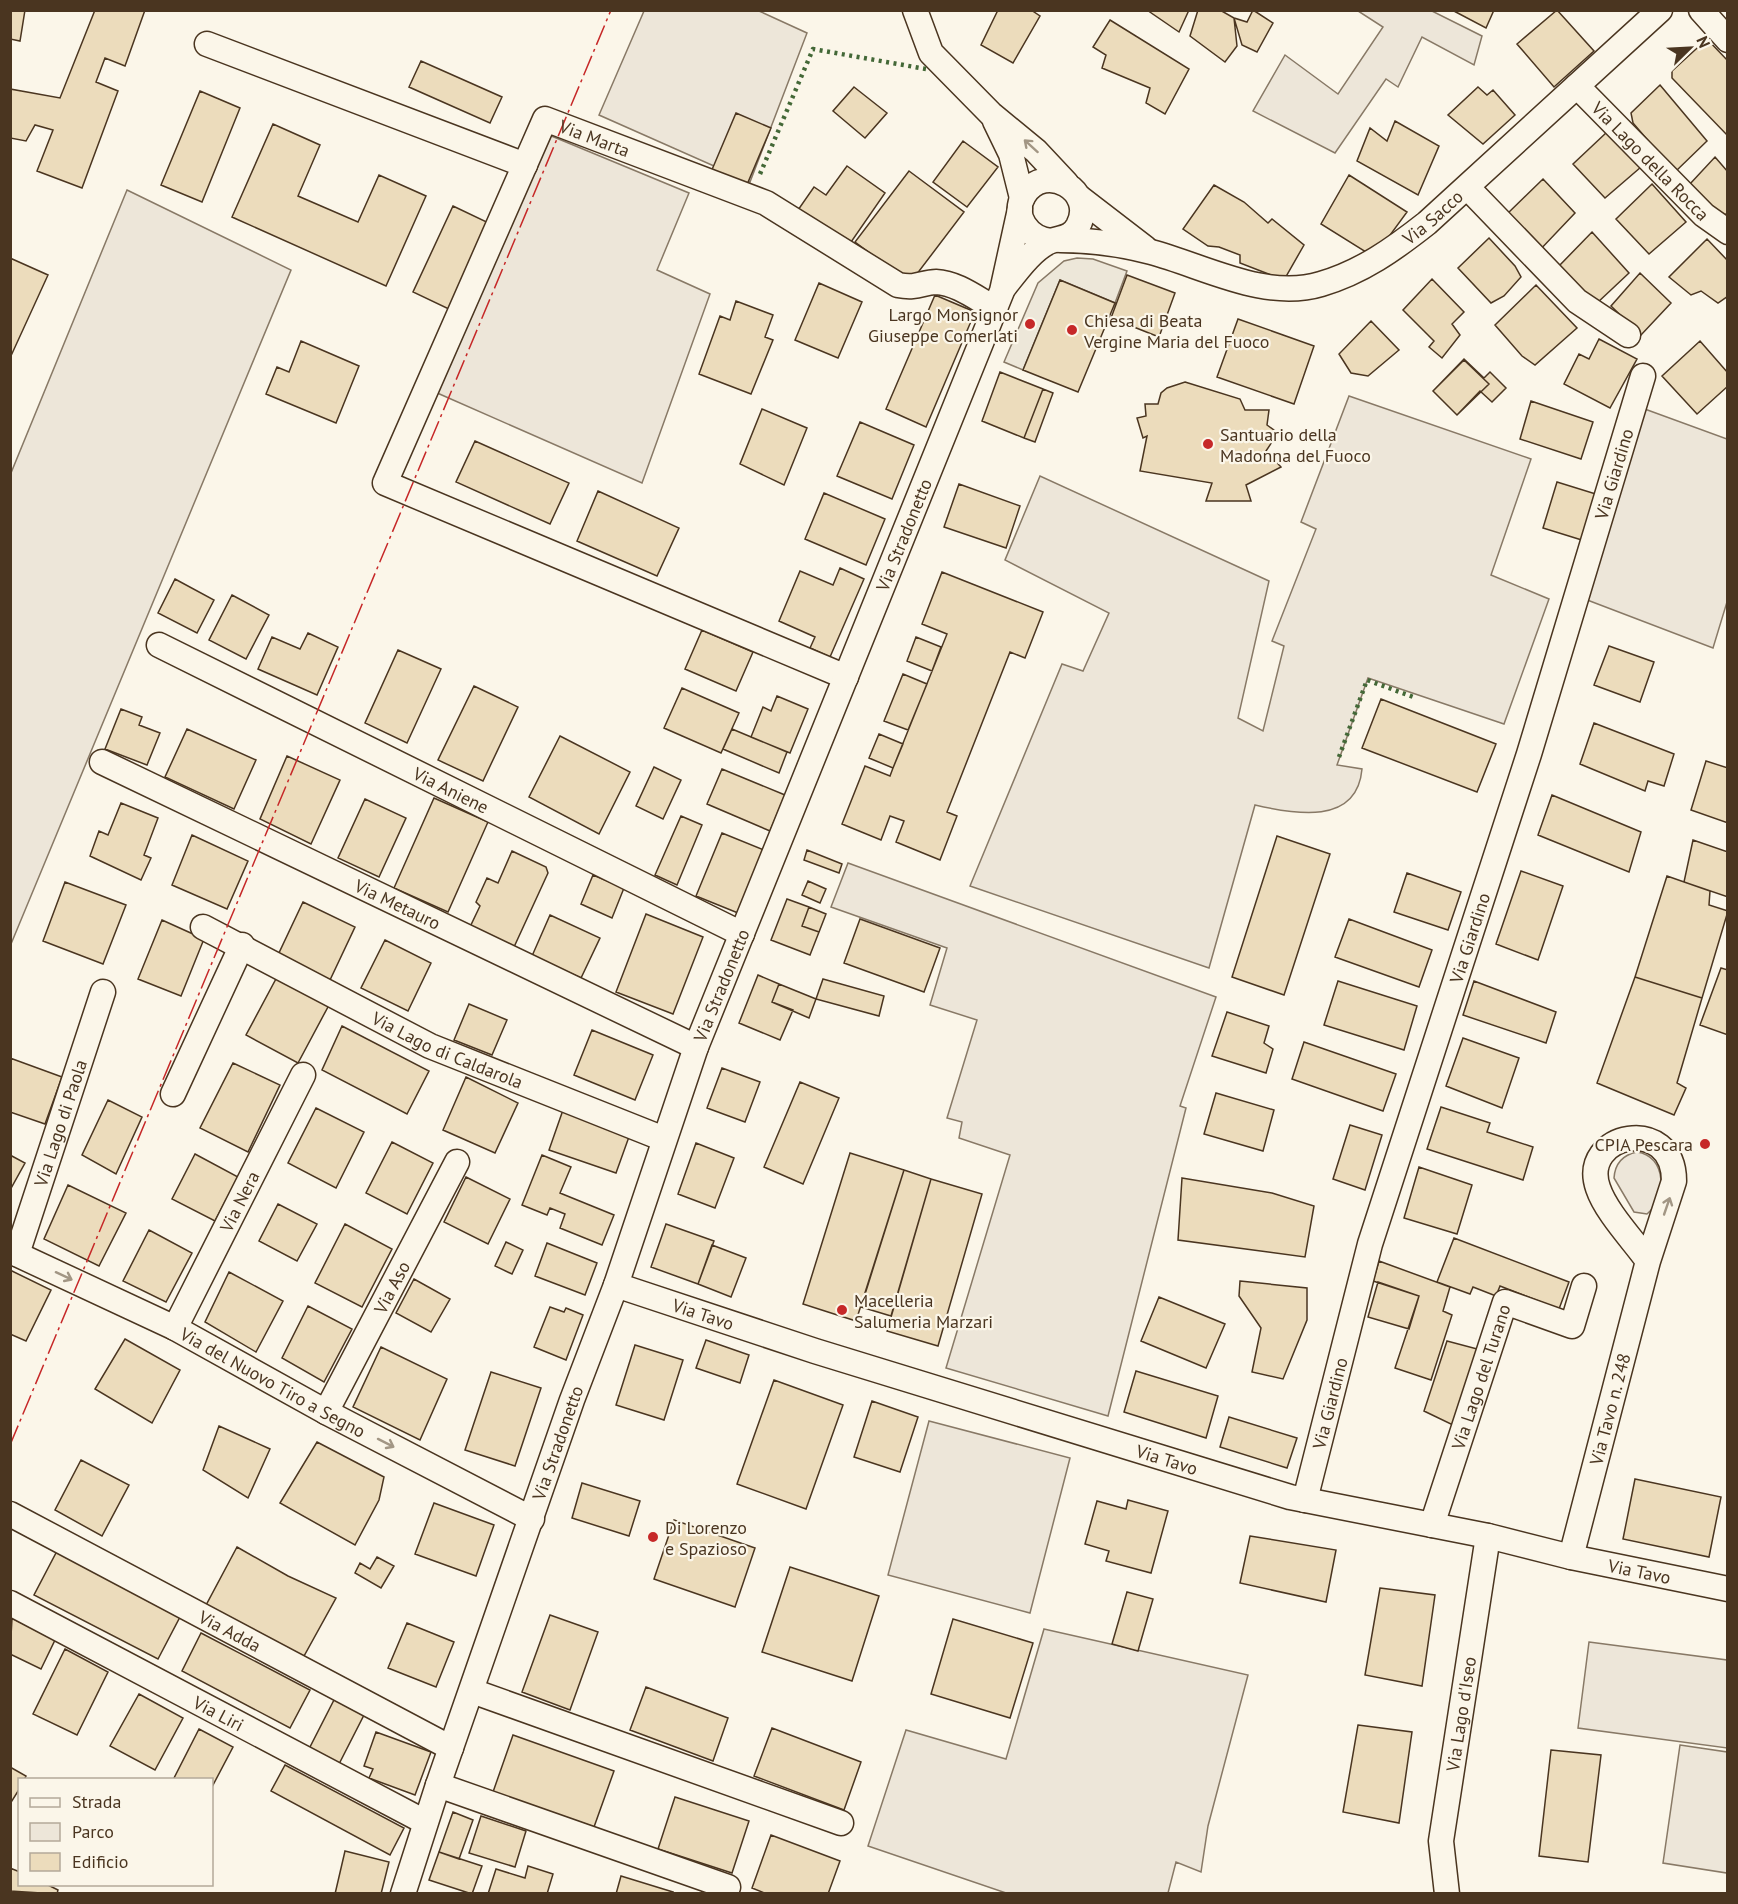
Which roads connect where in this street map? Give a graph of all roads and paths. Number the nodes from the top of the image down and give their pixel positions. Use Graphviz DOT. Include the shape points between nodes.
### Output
graph roads {
  1 [pos="915,10"];
  2 [pos="1660,10"];
  3 [pos="1701,10"];
  4 [pos="1728,40"];
  5 [pos="207,44"];
  6 [pos="1577,86"];
  7 [pos="991,114"];
  8 [pos="525,165"];
  9 [pos="1468,188"];
  10 [pos="1073,191"];
  11 [pos="1021,203"];
  12 [pos="1728,232"];
  13 [pos="1056,241"];
  14 [pos="1149,252"];
  15 [pos="998,299"];
  16 [pos="1628,335"];
  17 [pos="1643,376"];
  18 [pos="159,645"];
  19 [pos="846,677"];
  20 [pos="102,762"];
  21 [pos="203,927"];
  22 [pos="742,934"];
  23 [pos="242,945"];
  24 [pos="103,992"];
  25 [pos="696,1047"];
  26 [pos="303,1075"];
  27 [pos="173,1094"];
  28 [pos="664,1139"];
  29 [pos="457,1162"];
  30 [pos="14,1252"];
  31 [pos="1647,1261"];
  32 [pos="616,1285"];
  33 [pos="1584,1286"];
  34 [pos="175,1328"];
  35 [pos="326,1412"];
  36 [pos="1305,1500"];
  37 [pos="10,1514"];
  38 [pos="532,1519"];
  39 [pos="1432,1525"];
  40 [pos="1488,1536"];
  41 [pos="1571,1557"];
  42 [pos="1728,1589"];
  43 [pos="10,1603"];
  44 [pos="472,1691"];
  45 [pos="451,1748"];
  46 [pos="438,1785"];
  47 [pos="425,1822"];
  48 [pos="841,1823"];
  49 [pos="728,1887"];
  50 [pos="404,1893"];
  51 [pos="1447,1893"];
  1 -- 7 [label="street, Via Stradonetto" via="932,53"];
  2 -- 6 [label="street, Via Sacco"];
  3 -- 4 [label="street"];
  5 -- 8 [label="street"];
  6 -- 9 [label="street, Via Sacco"];
  6 -- 12 [label="street, Via Lago della Rocca" via="1704,215"];
  10 -- 7 [label="street, Via Stradonetto, one-way" via="1030,146"];
  7 -- 11 [label="street, Via Stradonetto" via="1011,154"];
  8 -- 15 [label="street, Via Marta" via="545,119 766,203 898,285 913,288 935,282"];
  8 -- 19 [label="street" via="385,483"];
  9 -- 14 [label="street, Via Sacco" via="1387,255 1320,285 1285,288 1253,284"];
  9 -- 16 [label="street" via="1577,301"];
  10 -- 11 [label="street" via="1054,179 1041,181 1030,188"];
  10 -- 13 [label="street" via="1082,207 1079,224 1068,237"];
  10 -- 14 [label="street, Via Sacco"];
  11 -- 13 [label="street" via="1021,218 1029,232"];
  11 -- 15 [label="street, Via Stradonetto"];
  13 -- 14 [label="street, Via Sacco" via="1106,243"];
  13 -- 15 [label="street, Via Stradonetto" via="1024,263"];
  15 -- 19 [label="street, Via Stradonetto"];
  17 -- 36 [label="street, Via Giardino" via="1529,754 1370,1244"];
  18 -- 22 [label="street, Via Aniene"];
  19 -- 22 [label="street, Via Stradonetto"];
  20 -- 25 [label="street, Via Metauro"];
  21 -- 23 [label="street, Via Lago di Caldarola"];
  22 -- 25 [label="street, Via Stradonetto"];
  23 -- 27 [label="street"];
  23 -- 28 [label="street, Via Lago di Caldarola" via="430,1046"];
  24 -- 30 [label="street, Via Lago di Paola"];
  25 -- 28 [label="street, Via Stradonetto"];
  26 -- 34 [label="street, Via Nera"];
  28 -- 32 [label="street, Via Stradonetto"];
  29 -- 35 [label="street, Via Aso"];
  30 -- 34 [label="street, Via del Nuovo Tiro a Segno, one-way"];
  31 -- 31 [label="street, Via Tavo n. 248, one-way" via="1670,1198 1674,1171 1659,1146 1632,1137 1606,1150 1596,1180 1604,1199"];
  31 -- 41 [label="street, Via Tavo n. 248"];
  32 -- 36 [label="street, Via Tavo" via="814,1351"];
  32 -- 38 [label="street, Via Stradonetto"];
  33 -- 39 [label="street, Via Lago del Turano" via="1572,1326 1505,1302"];
  34 -- 35 [label="street, Via del Nuovo Tiro a Segno"];
  35 -- 38 [label="street, Via del Nuovo Tiro a Segno, one-way"];
  36 -- 39 [label="street, Via Tavo"];
  37 -- 45 [label="street, Via Adda"];
  38 -- 44 [label="street, Via Stradonetto"];
  39 -- 40 [label="street, Via Tavo"];
  40 -- 41 [label="street, Via Tavo"];
  40 -- 51 [label="street, Via Lago d'Iseo" via="1441,1841"];
  41 -- 42 [label="street, Via Tavo"];
  43 -- 47 [label="street, Via Liri"];
  44 -- 45 [label="street, Via Stradonetto"];
  44 -- 48 [label="street"];
  45 -- 46 [label="street, Via Stradonetto"];
  46 -- 47 [label="street, Via Stradonetto"];
  46 -- 49 [label="street"];
  47 -- 50 [label="street, Via Stradonetto"];
}
